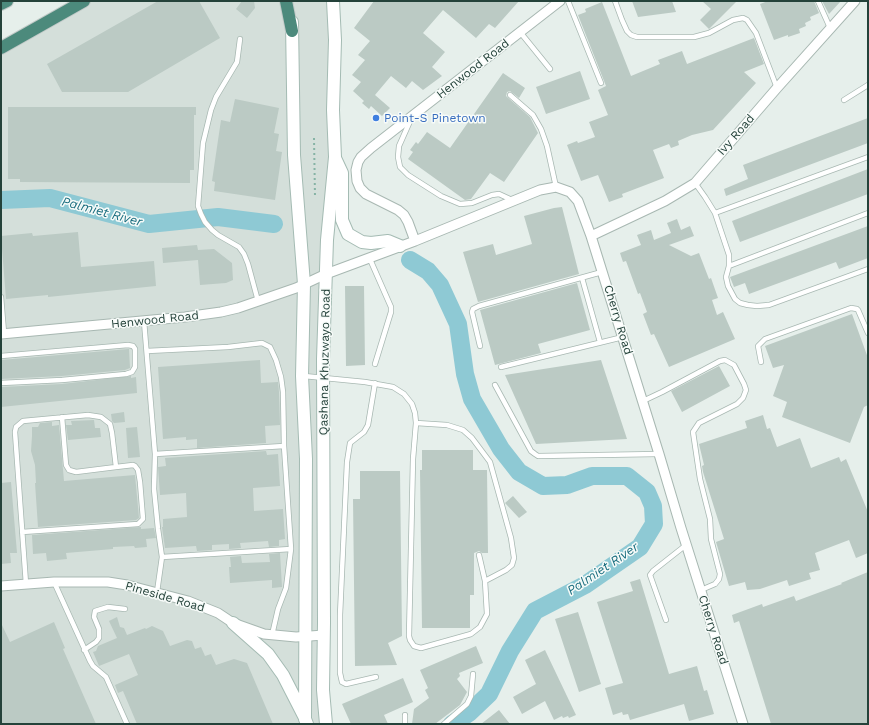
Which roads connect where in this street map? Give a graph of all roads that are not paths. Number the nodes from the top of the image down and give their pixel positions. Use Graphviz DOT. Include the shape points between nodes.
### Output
graph roads {
  1 [pos="7,1"];
  2 [pos="84,1"];
  3 [pos="286,1"];
  4 [pos="291,1"];
  5 [pos="333,1"];
  6 [pos="560,1"];
  7 [pos="568,1"];
  8 [pos="615,1"];
  9 [pos="818,1"];
  10 [pos="855,1"];
  11 [pos="1,4"];
  12 [pos="831,30"];
  13 [pos="292,31"];
  14 [pos="520,32"];
  15 [pos="240,39"];
  16 [pos="1,48"];
  17 [pos="550,69"];
  18 [pos="600,83"];
  19 [pos="868,85"];
  20 [pos="777,88"];
  21 [pos="510,95"];
  22 [pos="844,100"];
  23 [pos="413,115"];
  24 [pos="335,156"];
  25 [pos="868,157"];
  26 [pos="695,183"];
  27 [pos="556,187"];
  28 [pos="514,201"];
  29 [pos="715,213"];
  30 [pos="868,213"];
  31 [pos="591,236"];
  32 [pos="415,241"];
  33 [pos="400,246"];
  34 [pos="369,257"];
  35 [pos="729,266"];
  36 [pos="868,269"];
  37 [pos="602,272"];
  38 [pos="326,274"];
  39 [pos="582,278"];
  40 [pos="304,284"];
  41 [pos="1,297"];
  42 [pos="258,301"];
  43 [pos="144,321"];
  44 [pos="868,333"];
  45 [pos="3,334"];
  46 [pos="623,337"];
  47 [pos="600,342"];
  48 [pos="480,346"];
  49 [pos="147,351"];
  50 [pos="1,356"];
  51 [pos="761,362"];
  52 [pos="375,364"];
  53 [pos="500,367"];
  54 [pos="302,376"];
  55 [pos="323,378"];
  56 [pos="1,383"];
  57 [pos="375,383"];
  58 [pos="495,385"];
  59 [pos="643,401"];
  60 [pos="62,417"];
  61 [pos="416,423"];
  62 [pos="284,446"];
  63 [pos="155,454"];
  64 [pos="659,454"];
  65 [pos="116,467"];
  66 [pos="22,532"];
  67 [pos="686,545"];
  68 [pos="291,549"];
  69 [pos="479,555"];
  70 [pos="162,557"];
  71 [pos="485,581"];
  72 [pos="54,582"];
  73 [pos="26,584"];
  74 [pos="1,586"];
  75 [pos="701,590"];
  76 [pos="157,592"];
  77 [pos="125,608"];
  78 [pos="666,620"];
  79 [pos="234,622"];
  80 [pos="272,635"];
  81 [pos="324,635"];
  82 [pos="306,637"];
  83 [pos="84,650"];
  84 [pos="473,674"];
  85 [pos="376,677"];
  86 [pos="405,715"];
  87 [pos="306,721"];
  88 [pos="127,724"];
  89 [pos="326,724"];
  90 [pos="406,724"];
  91 [pos="444,724"];
  92 [pos="743,724"];
  1 -- 11 [label="highway"];
  2 -- 16 [label="highway"];
  3 -- 13 [label="highway"];
  4 -- 13 [label="main road, Qashana Khuzwayo Road"];
  5 -- 24 [label="main road, Qashana Khuzwayo Road"];
  6 -- 14 [label="street, Henwood Road"];
  7 -- 18 [label="lane"];
  8 -- 20 [label="lane" via="627,30 637,37 694,37 709,33 733,20 747,20 756,33"];
  9 -- 12 [label="lane"];
  10 -- 12 [label="street, Ivy Road"];
  12 -- 20 [label="street, Ivy Road"];
  13 -- 40 [label="main road, Qashana Khuzwayo Road" via="294,155"];
  14 -- 17 [label="lane"];
  14 -- 23 [label="street, Henwood Road"];
  15 -- 42 [label="lane" via="237,62 211,110 203,143 198,206 205,222 244,254"];
  19 -- 22 [label="lane"];
  20 -- 26 [label="street, Ivy Road"];
  21 -- 27 [label="lane" via="533,115 541,129"];
  23 -- 28 [label="lane" via="399,146 398,157 400,167 408,174 441,196 460,204 472,203 499,194"];
  23 -- 32 [label="street, Henwood Road" via="361,157 356,170 360,188 404,215"];
  24 -- 33 [label="main road" via="342,172 342,220 348,234 362,242 388,241"];
  24 -- 38 [label="main road, Qashana Khuzwayo Road"];
  25 -- 29 [label="lane"];
  26 -- 29 [label="lane"];
  26 -- 31 [label="street, Ivy Road" via="665,201"];
  27 -- 28 [label="street" via="540,190"];
  27 -- 31 [label="street, Cherry Road" via="570,192 578,201"];
  28 -- 32 [label="street"];
  29 -- 35 [label="lane" via="729,255"];
  30 -- 35 [label="lane"];
  31 -- 37 [label="street, Cherry Road"];
  32 -- 33 [label="street"];
  33 -- 34 [label="street"];
  34 -- 38 [label="street"];
  34 -- 52 [label="lane" via="391,307"];
  35 -- 36 [label="lane" via="726,279 735,299 740,303 757,306 769,305"];
  37 -- 39 [label="lane"];
  37 -- 46 [label="street, Cherry Road"];
  38 -- 40 [label="street"];
  38 -- 55 [label="main road, Qashana Khuzwayo Road"];
  39 -- 47 [label="lane"];
  39 -- 48 [label="lane" via="473,309"];
  40 -- 42 [label="street, Henwood Road"];
  40 -- 54 [label="main road, Qashana Khuzwayo Road"];
  41 -- 45 [label="lane"];
  42 -- 43 [label="street, Henwood Road" via="221,312"];
  43 -- 45 [label="street, Henwood Road"];
  43 -- 49 [label="lane"];
  44 -- 51 [label="lane" via="857,308 851,308 765,338 758,346"];
  46 -- 47 [label="lane"];
  46 -- 59 [label="street, Cherry Road"];
  47 -- 53 [label="lane"];
  49 -- 62 [label="lane" via="262,343 268,346 281,377"];
  49 -- 63 [label="lane"];
  50 -- 56 [label="lane" via="131,345 135,350 135,367 132,372 126,374"];
  54 -- 55 [label="lane"];
  54 -- 82 [label="main road, Qashana Khuzwayo Road" via="306,459"];
  55 -- 57 [label="lane"];
  55 -- 81 [label="main road, Qashana Khuzwayo Road"];
  57 -- 61 [label="lane" via="393,387 404,394 412,404"];
  57 -- 85 [label="lane" via="368,425 364,432 350,443 347,462 340,673 342,682 346,684"];
  58 -- 64 [label="lane" via="531,451 538,456"];
  59 -- 64 [label="street, Cherry Road"];
  59 -- 75 [label="lane" via="725,360 734,365 746,390 737,404 699,423 693,432 700,479 710,515 710,536 720,574 715,584"];
  60 -- 65 [label="lane" via="93,415 107,421 112,433"];
  60 -- 65 [label="lane" via="68,470 76,472"];
  60 -- 66 [label="lane" via="23,421 16,427"];
  61 -- 71 [label="lane" via="447,425 463,430 490,462 514,558 512,565 506,570"];
  61 -- 71 [label="lane" via="409,636 412,644 421,648 471,634 480,627 487,614"];
  62 -- 63 [label="lane"];
  62 -- 68 [label="lane"];
  63 -- 70 [label="lane" via="154,489"];
  64 -- 67 [label="street, Cherry Road"];
  65 -- 66 [label="lane" via="133,465 137,468 144,517 140,523"];
  66 -- 73 [label="lane"];
  67 -- 75 [label="street, Cherry Road"];
  67 -- 78 [label="lane" via="650,575"];
  68 -- 70 [label="lane"];
  68 -- 80 [label="lane" via="286,588"];
  69 -- 71 [label="lane"];
  70 -- 76 [label="lane"];
  72 -- 73 [label="street, Pineside Road"];
  72 -- 76 [label="street, Pineside Road" via="108,582"];
  72 -- 83 [label="lane"];
  73 -- 74 [label="street, Pineside Road"];
  75 -- 92 [label="street, Cherry Road"];
  76 -- 79 [label="street, Pineside Road" via="188,601"];
  77 -- 83 [label="lane" via="108,607 95,611 99,638"];
  79 -- 80 [label="street, Pineside Road"];
  79 -- 87 [label="main road" via="268,654 283,675"];
  80 -- 82 [label="street, Pineside Road"];
  81 -- 82 [label="street, Pineside Road"];
  81 -- 89 [label="main road, Qashana Khuzwayo Road" via="323,690"];
  82 -- 87 [label="main road, Qashana Khuzwayo Road"];
  83 -- 88 [label="lane" via="93,666 106,677"];
  84 -- 91 [label="lane" via="468,704"];
  86 -- 90 [label="lane"];
}
